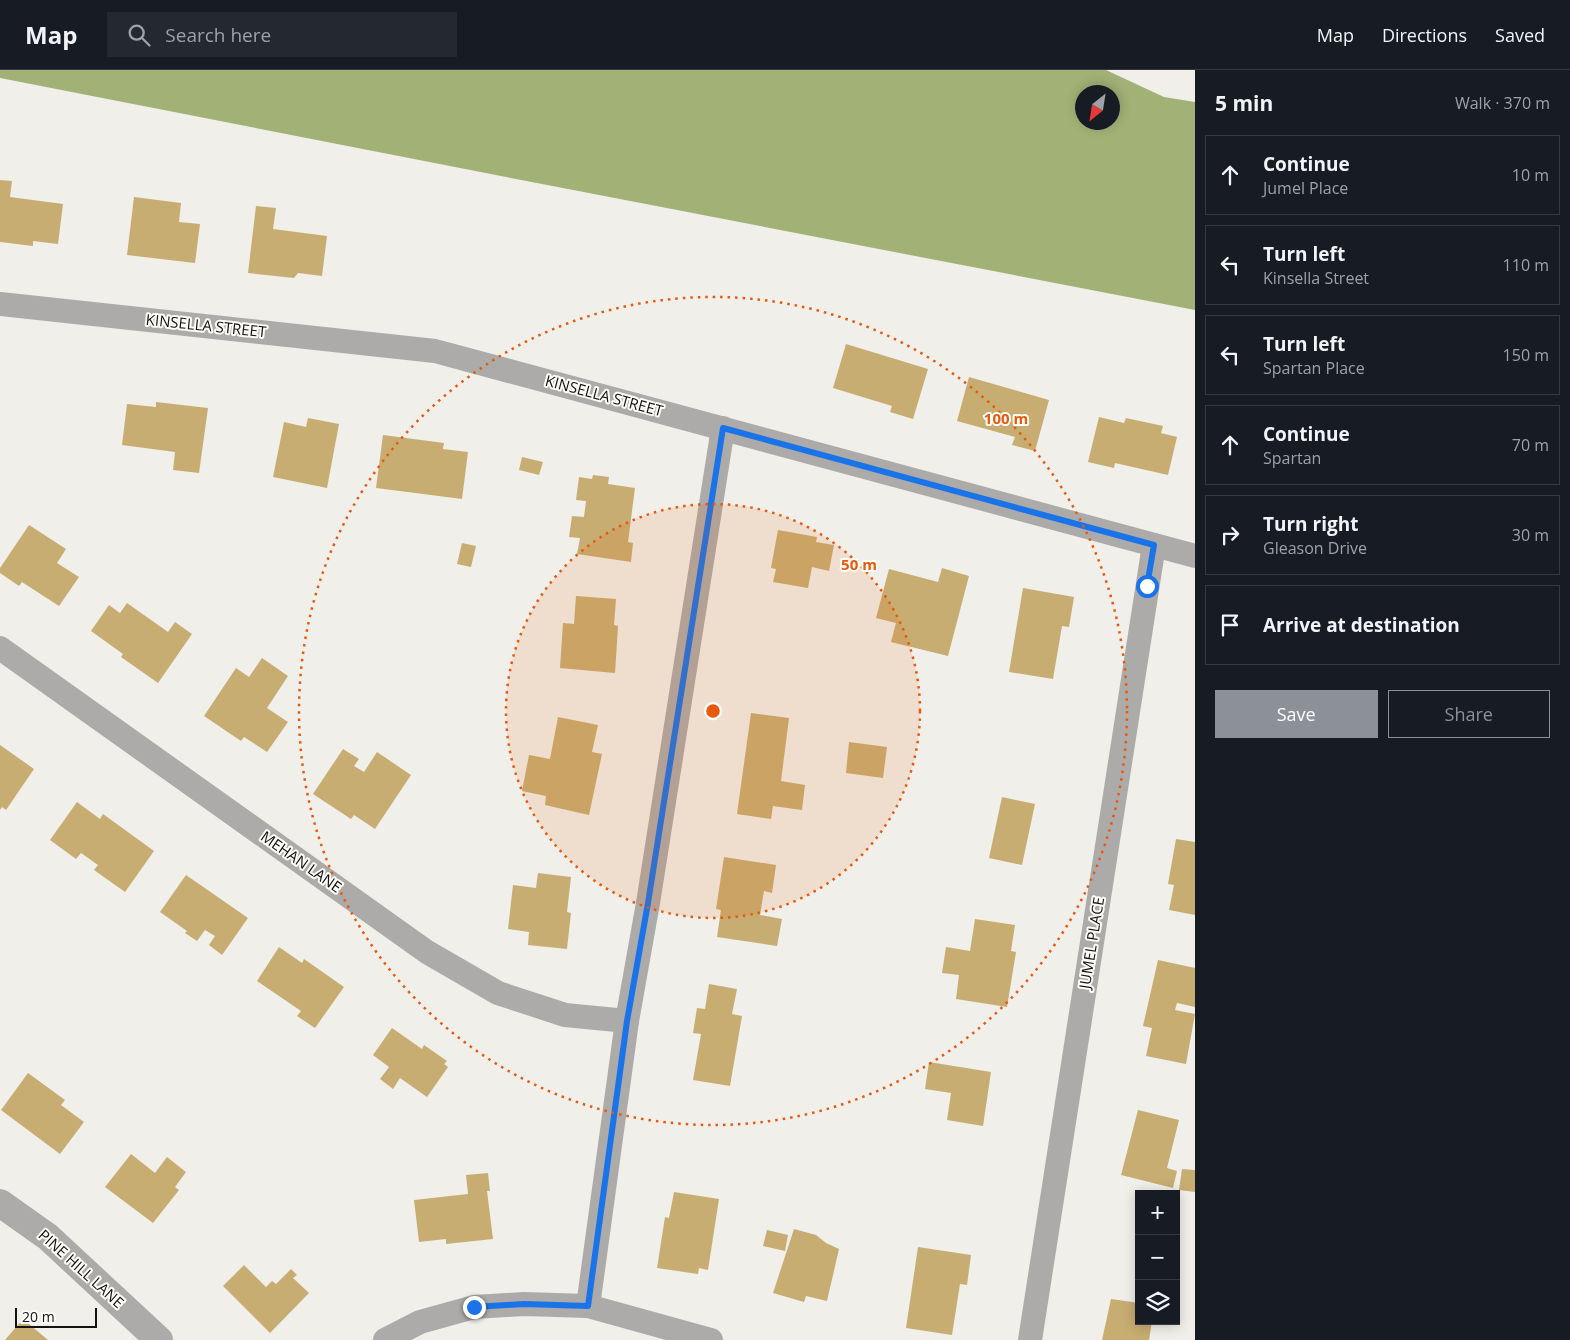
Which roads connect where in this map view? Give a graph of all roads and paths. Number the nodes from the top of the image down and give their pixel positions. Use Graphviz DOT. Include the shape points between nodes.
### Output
graph roads {
  1 [pos="0,304"];
  2 [pos="723,428"];
  3 [pos="1154,545"];
  4 [pos="1195,556"];
  5 [pos="0,648"];
  6 [pos="627,1021"];
  7 [pos="0,1203"];
  8 [pos="588,1306"];
  9 [pos="159,1340"];
  10 [pos="385,1340"];
  11 [pos="711,1340"];
  12 [pos="1030,1340"];
  1 -- 2 [label="street, KINSELLA STREET" via="435,350"];
  2 -- 3 [label="street, KINSELLA STREET"];
  2 -- 6 [label="street"];
  3 -- 4 [label="street, KINSELLA STREET"];
  3 -- 12 [label="street, JUMEL PLACE"];
  5 -- 6 [label="street, MEHAN LANE" via="427,952 498,993 565,1015"];
  6 -- 8 [label="street"];
  7 -- 9 [label="street, PINE HILL LANE" via="48,1237"];
  8 -- 10 [label="street" via="524,1304 474,1307 420,1322"];
  8 -- 11 [label="street"];
}
